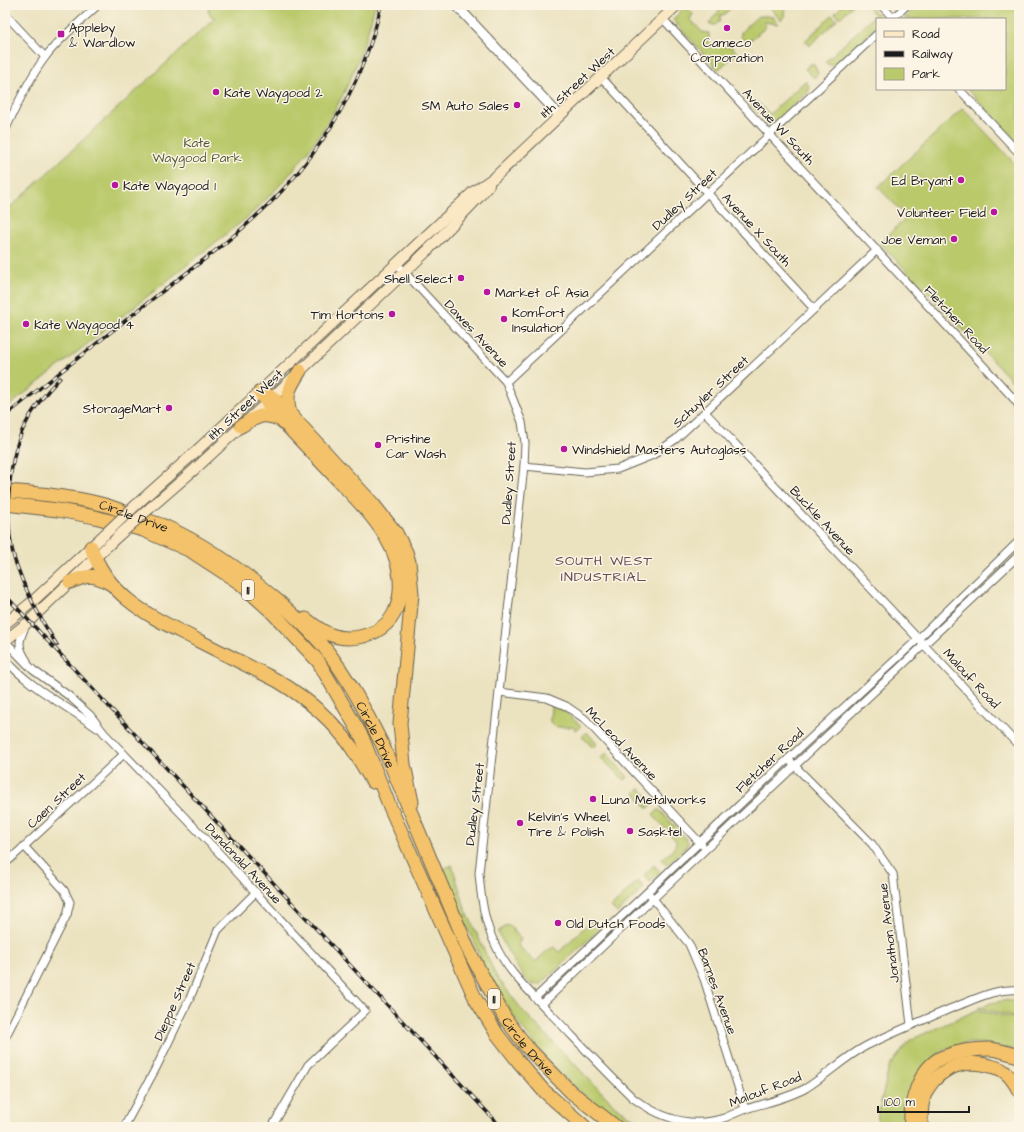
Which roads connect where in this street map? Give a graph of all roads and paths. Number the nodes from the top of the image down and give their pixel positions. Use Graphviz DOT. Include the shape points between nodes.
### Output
graph roads {
  1 [pos="98,5"];
  2 [pos="456,5"];
  3 [pos="677,5"];
  4 [pos="881,5"];
  5 [pos="907,5"];
  6 [pos="5,14"];
  7 [pos="892,18"];
  8 [pos="894,18"];
  9 [pos="663,19"];
  10 [pos="876,35"];
  11 [pos="46,57"];
  12 [pos="601,77"];
  13 [pos="960,90"];
  14 [pos="560,116"];
  15 [pos="5,130"];
  16 [pos="769,135"];
  17 [pos="1019,153"];
  18 [pos="495,177"];
  19 [pos="707,193"];
  20 [pos="877,250"];
  21 [pos="397,264"];
  22 [pos="404,272"];
  23 [pos="814,309"];
  24 [pos="300,371"];
  25 [pos="506,382"];
  26 [pos="266,397"];
  27 [pos="1019,406"];
  28 [pos="705,412"];
  29 [pos="286,417"];
  30 [pos="241,426"];
  31 [pos="524,466"];
  32 [pos="5,491"];
  33 [pos="5,504"];
  34 [pos="1019,541"];
  35 [pos="93,553"];
  36 [pos="1019,553"];
  37 [pos="70,582"];
  38 [pos="112,585"];
  39 [pos="266,590"];
  40 [pos="5,624"];
  41 [pos="26,624"];
  42 [pos="918,639"];
  43 [pos="5,641"];
  44 [pos="924,645"];
  45 [pos="5,659"];
  46 [pos="5,664"];
  47 [pos="14,670"];
  48 [pos="33,670"];
  49 [pos="499,692"];
  50 [pos="104,733"];
  51 [pos="1019,746"];
  52 [pos="124,754"];
  53 [pos="788,759"];
  54 [pos="796,765"];
  55 [pos="390,807"];
  56 [pos="420,837"];
  57 [pos="700,842"];
  58 [pos="24,846"];
  59 [pos="706,849"];
  60 [pos="5,864"];
  61 [pos="256,892"];
  62 [pos="647,892"];
  63 [pos="653,898"];
  64 [pos="1019,990"];
  65 [pos="535,998"];
  66 [pos="542,1004"];
  67 [pos="911,1026"];
  68 [pos="5,1038"];
  69 [pos="1019,1056"];
  70 [pos="1019,1091"];
  71 [pos="745,1109"];
  72 [pos="124,1127"];
  73 [pos="272,1127"];
  74 [pos="585,1127"];
  75 [pos="616,1127"];
  76 [pos="910,1127"];
  77 [pos="921,1127"];
  1 -- 11 [label="street"];
  2 -- 14 [label="street"];
  3 -- 9 [label="main road, 11th Street West"];
  4 -- 7 [label="street"];
  5 -- 8 [label="street"];
  6 -- 11 [label="street"];
  9 -- 12 [label="main road, 11th Street West"];
  9 -- 16 [label="street, Avenue W South"];
  10 -- 16 [label="street, Dudley Street"];
  11 -- 15 [label="street" via="24,91"];
  12 -- 14 [label="main road, 11th Street West"];
  12 -- 19 [label="street, Avenue X South"];
  13 -- 17 [label="street"];
  14 -- 18 [label="main road, 11th Street West"];
  16 -- 19 [label="street, Dudley Street"];
  16 -- 20 [label="street, Avenue W South"];
  18 -- 21 [label="main road, 11th Street West" via="473,192"];
  18 -- 22 [label="main road, 11th Street West" via="479,197"];
  19 -- 23 [label="street, Avenue X South"];
  19 -- 25 [label="street, Dudley Street"];
  20 -- 23 [label="street, Schuyler Street"];
  20 -- 27 [label="street, Fletcher Road"];
  21 -- 22 [label="street, Dawes Avenue"];
  21 -- 26 [label="main road, 11th Street West"];
  22 -- 24 [label="main road, 11th Street West"];
  22 -- 25 [label="street, Dawes Avenue"];
  23 -- 28 [label="street, Schuyler Street"];
  24 -- 26 [label="main road, 11th Street West"];
  24 -- 29 [label="highway" via="288,391"];
  25 -- 31 [label="street, Dudley Street" via="522,422"];
  26 -- 29 [label="highway"];
  26 -- 30 [label="main road, 11th Street West"];
  26 -- 35 [label="main road, 11th Street West, bridge" via="137,504 105,534"];
  28 -- 31 [label="street, Schuyler Street" via="676,439 653,455 618,469 585,472"];
  28 -- 42 [label="street, Buckle Avenue"];
  29 -- 30 [label="highway" via="263,415"];
  29 -- 39 [label="highway" via="384,534 395,556 400,589 398,606 388,623 371,634 347,638 330,636"];
  29 -- 56 [label="highway" via="384,516 406,552 412,594 400,724 404,764"];
  30 -- 35 [label="main road, 11th Street West, bridge" via="117,538"];
  31 -- 49 [label="street, Dudley Street"];
  32 -- 39 [label="highway, Circle Drive / 11" via="81,499 103,504 163,526 234,566"];
  33 -- 55 [label="highway, Circle Drive / 11" via="58,510 143,530 191,551 240,583 272,612 318,661 362,737"];
  34 -- 42 [label="street, Fletcher Road"];
  35 -- 37 [label="main road, 11th Street West"];
  35 -- 38 [label="highway"];
  35 -- 40 [label="main road, 11th Street West"];
  36 -- 44 [label="street, Fletcher Road"];
  37 -- 38 [label="highway" via="86,576 99,577"];
  37 -- 41 [label="main road, 11th Street West"];
  38 -- 55 [label="highway" via="144,612 297,692 332,723 351,746"];
  39 -- 56 [label="highway, Circle Drive / 11" via="324,646 344,674 383,746"];
  41 -- 43 [label="main road, 11th Street West"];
  41 -- 48 [label="street, Dundonald Avenue" via="19,645"];
  42 -- 44 [label="street, Buckle Avenue"];
  42 -- 53 [label="street, Fletcher Road"];
  43 -- 48 [label="street, Dundonald Avenue"];
  44 -- 51 [label="street, Malouf Road"];
  44 -- 54 [label="street, Fletcher Road"];
  45 -- 47 [label="street, Dundonald Avenue"];
  46 -- 47 [label="street, Dundonald Avenue"];
  47 -- 50 [label="street, Dundonald Avenue"];
  48 -- 50 [label="street, Dundonald Avenue" via="69,696 90,715"];
  49 -- 57 [label="street, McLeod Avenue" via="547,698 566,706 585,720"];
  49 -- 65 [label="street, Dudley Street" via="480,857 481,894 495,945 509,967"];
  50 -- 52 [label="street, Dundonald Avenue"];
  52 -- 58 [label="street, Caen Street"];
  52 -- 61 [label="street, Dundonald Avenue"];
  53 -- 54 [label="street, Jonathon Avenue"];
  53 -- 57 [label="street, Fletcher Road"];
  54 -- 59 [label="street, Fletcher Road"];
  54 -- 67 [label="street, Jonathon Avenue" via="872,844 893,874"];
  55 -- 74 [label="highway, Circle Drive / 11" via="476,1000 518,1061 543,1090"];
  56 -- 75 [label="highway, Circle Drive / 11" via="468,949 505,1018 526,1048 571,1092"];
  57 -- 59 [label="street, McLeod Avenue"];
  57 -- 62 [label="street, Fletcher Road"];
  58 -- 60 [label="street, Caen Street"];
  58 -- 68 [label="street" via="64,890 70,902 67,915"];
  59 -- 63 [label="street, Fletcher Road"];
  61 -- 72 [label="street, Dieppe Street" via="218,930 190,998"];
  61 -- 73 [label="street, Dundonald Avenue" via="365,1011 308,1065"];
  62 -- 63 [label="street, Barnes Avenue"];
  62 -- 65 [label="street, Fletcher Road"];
  63 -- 66 [label="street, Fletcher Road"];
  63 -- 71 [label="street, Barnes Avenue" via="689,944 704,979"];
  64 -- 67 [label="street, Malouf Road" via="993,992"];
  65 -- 66 [label="street, Dudley Street"];
  66 -- 71 [label="street, Malouf Road" via="633,1098 660,1116 684,1121 706,1121"];
  67 -- 71 [label="street, Malouf Road" via="866,1046 793,1094"];
  69 -- 76 [label="highway" via="990,1049 962,1052 942,1058 931,1066 920,1081 912,1100"];
  70 -- 77 [label="highway" via="1014,1081 1001,1069 983,1064 950,1067 928,1088 922,1107"];
}
